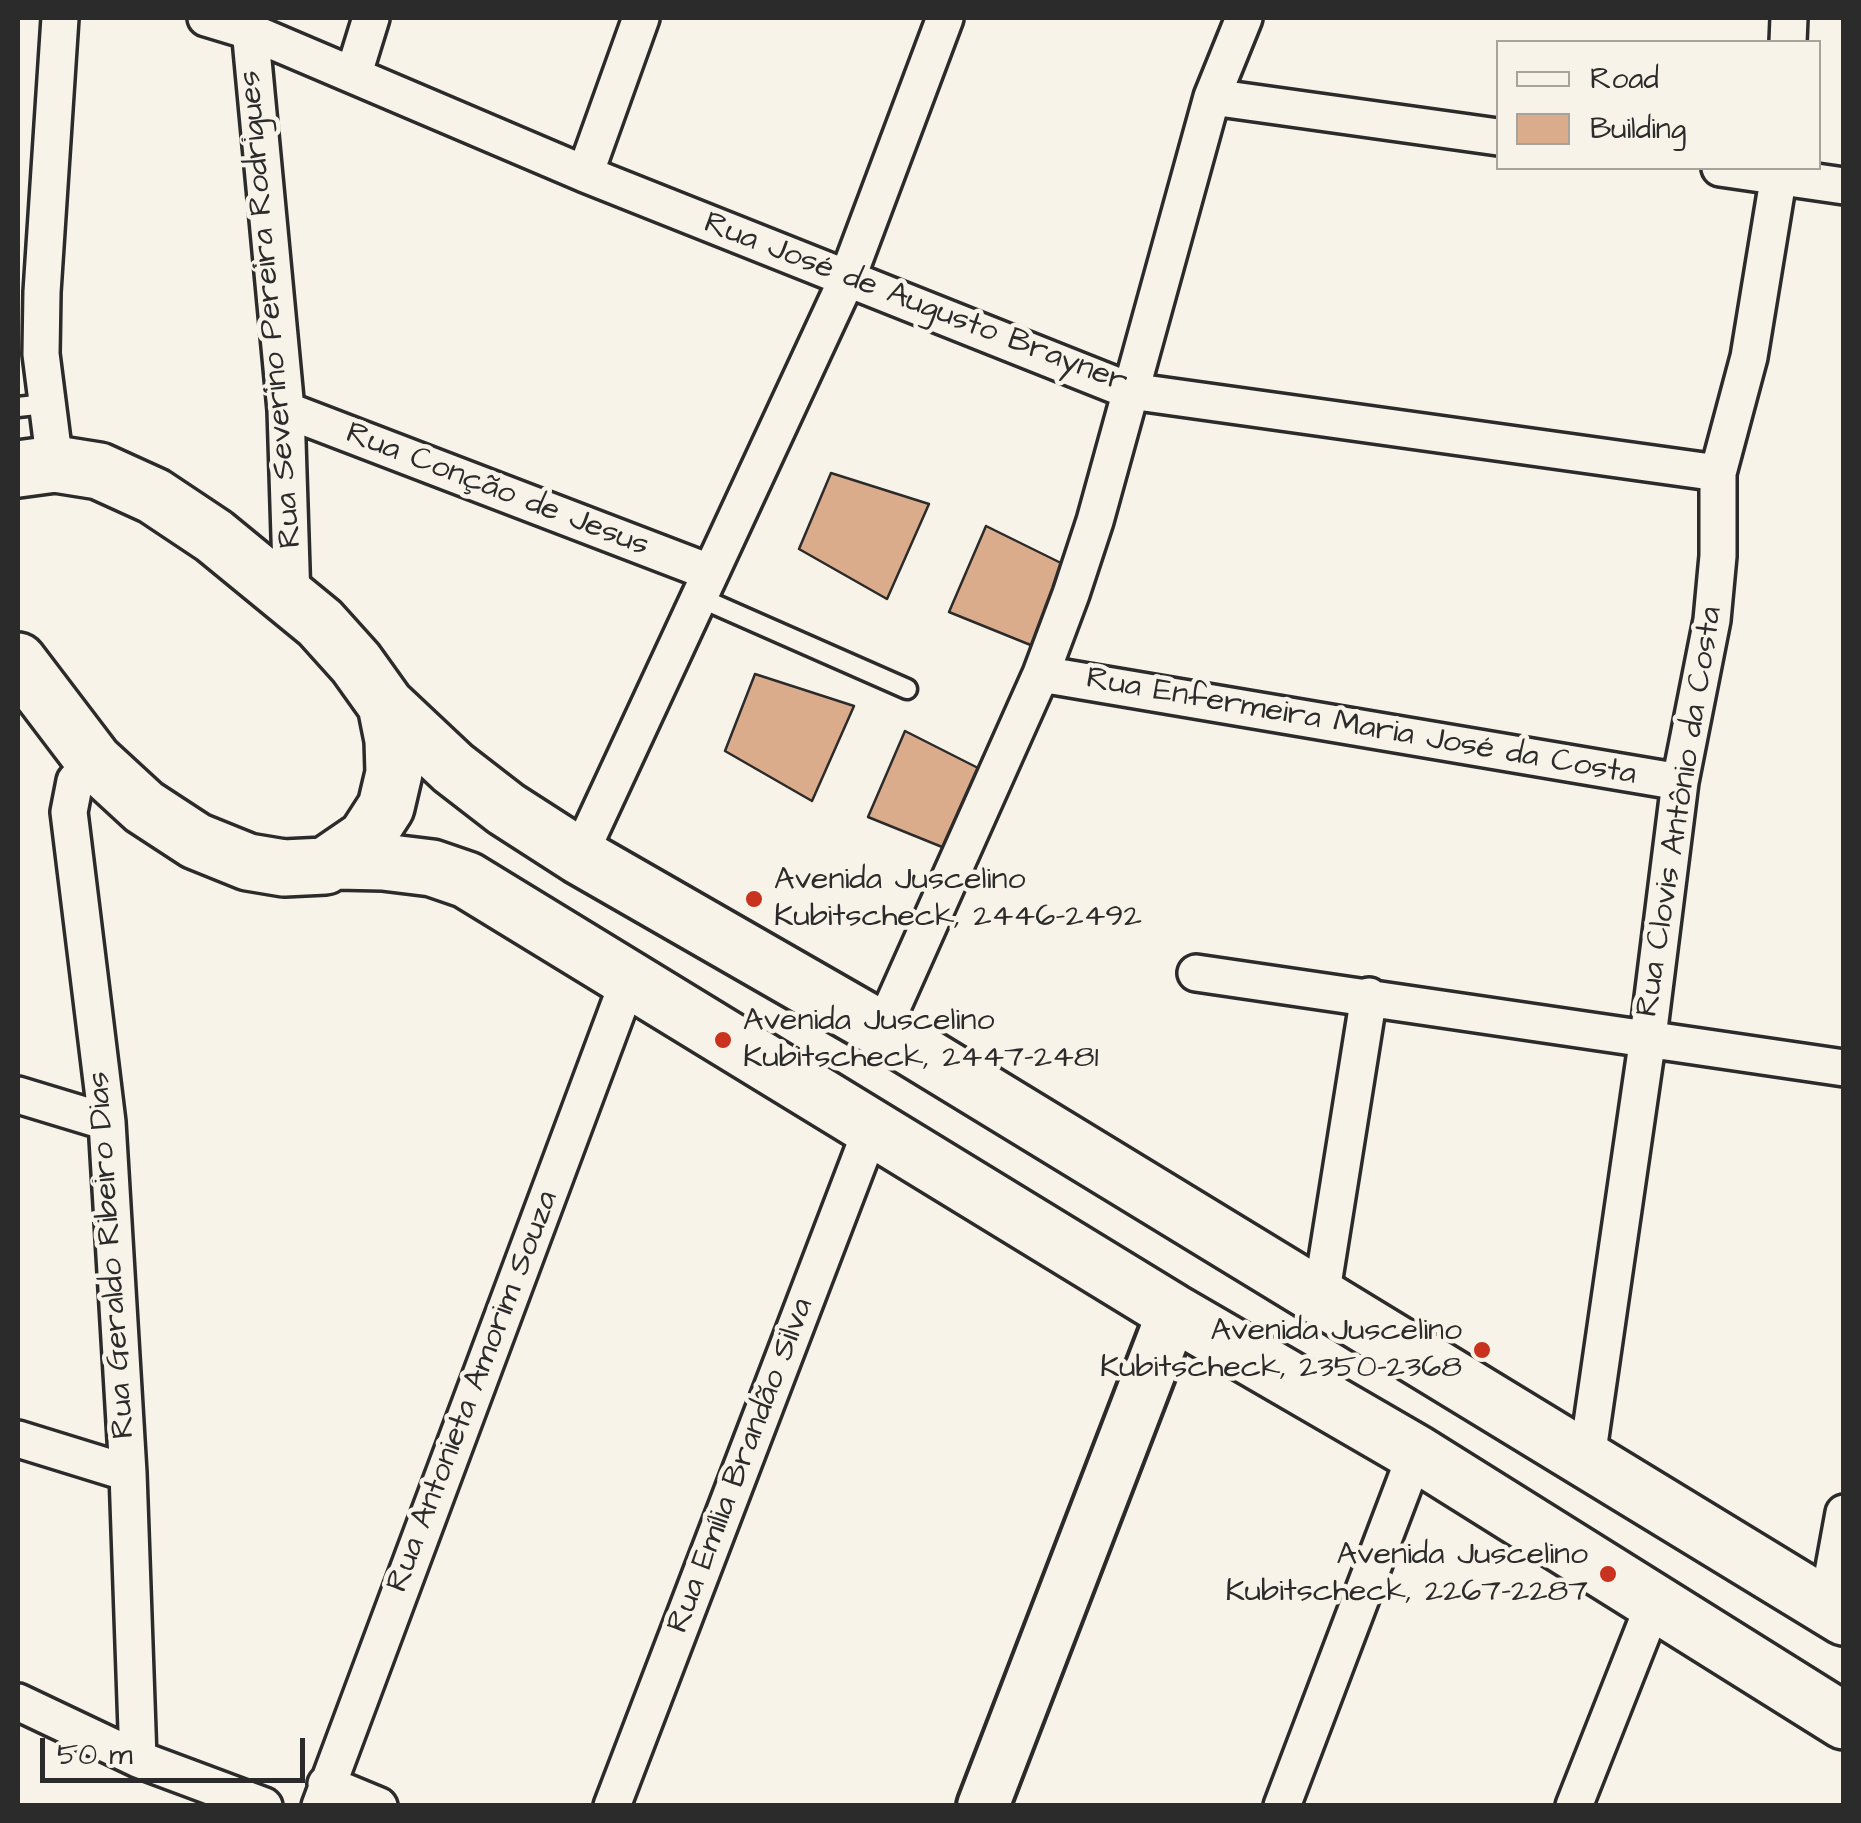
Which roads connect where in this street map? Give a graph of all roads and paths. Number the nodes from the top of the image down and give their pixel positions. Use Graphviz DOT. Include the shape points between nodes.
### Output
graph roads {
  1 [pos="60,18"];
  2 [pos="206,18"];
  3 [pos="371,18"];
  4 [pos="641,18"];
  5 [pos="945,18"];
  6 [pos="1244,18"];
  7 [pos="249,24"];
  8 [pos="354,73"];
  9 [pos="1212,97"];
  10 [pos="1496,136"];
  11 [pos="1750,170"];
  12 [pos="1780,172"];
  13 [pos="585,174"];
  14 [pos="1844,186"];
  15 [pos="846,280"];
  16 [pos="30,287"];
  17 [pos="1130,391"];
  18 [pos="31,405"];
  19 [pos="286,410"];
  20 [pos="36,466"];
  21 [pos="1718,473"];
  22 [pos="703,585"];
  23 [pos="292,600"];
  24 [pos="18,661"];
  25 [pos="1041,674"];
  26 [pos="908,689"];
  27 [pos="386,705"];
  28 [pos="94,761"];
  29 [pos="1680,782"];
  30 [pos="579,856"];
  31 [pos="337,861"];
  32 [pos="1196,973"];
  33 [pos="629,979"];
  34 [pos="1369,996"];
  35 [pos="882,1030"];
  36 [pos="1648,1037"];
  37 [pos="1844,1068"];
  38 [pos="18,1095"];
  39 [pos="108,1122"];
  40 [pos="872,1127"];
  41 [pos="1321,1297"];
  42 [pos="1173,1312"];
  43 [pos="18,1439"];
  44 [pos="1416,1453"];
  45 [pos="1587,1458"];
  46 [pos="128,1474"];
  47 [pos="1844,1513"];
  48 [pos="1655,1601"];
  49 [pos="1835,1612"];
  50 [pos="18,1702"];
  51 [pos="1844,1721"];
  52 [pos="138,1759"];
  53 [pos="323,1795"];
  54 [pos="264,1806"];
  55 [pos="379,1806"];
  56 [pos="612,1806"];
  57 [pos="984,1806"];
  58 [pos="1282,1806"];
  59 [pos="1574,1806"];
  1 -- 16 [label="street"];
  2 -- 7 [label="street, Rua José de Augusto Brayner"];
  3 -- 8 [label="street"];
  4 -- 13 [label="street"];
  5 -- 15 [label="street"];
  6 -- 9 [label="street"];
  7 -- 8 [label="street, Rua José de Augusto Brayner"];
  7 -- 19 [label="street, Rua Severino Pereira Rodrigues"];
  8 -- 13 [label="street, Rua José de Augusto Brayner"];
  9 -- 10 [label="street"];
  9 -- 17 [label="street"];
  11 -- 12 [label="street"];
  12 -- 14 [label="street"];
  12 -- 21 [label="street, Rua Clovis Antônio da Costa" via="1749,357"];
  13 -- 15 [label="street, Rua José de Augusto Brayner"];
  15 -- 17 [label="street, Rua José de Augusto Brayner"];
  15 -- 22 [label="street"];
  16 -- 18 [label="street"];
  17 -- 21 [label="street, Rua José de Augusto Brayner"];
  17 -- 25 [label="street" via="1083,558"];
  18 -- 20 [label="street"];
  19 -- 22 [label="street, Rua Conção de Jesus"];
  19 -- 23 [label="street, Rua Severino Pereira Rodrigues"];
  20 -- 23 [label="main road" via="99,471 154,496"];
  21 -- 29 [label="street, Rua Clovis Antônio da Costa" via="1712,620"];
  22 -- 26 [label="lane"];
  22 -- 30 [label="street"];
  23 -- 27 [label="main road" via="356,663"];
  24 -- 28 [label="main road"];
  25 -- 29 [label="street, Rua Enfermeira Maria José da Costa"];
  25 -- 35 [label="street"];
  27 -- 30 [label="main road" via="506,810"];
  27 -- 31 [label="main road" via="394,773 386,807 366,838"];
  28 -- 31 [label="main road" via="144,807 196,841 284,868"];
  28 -- 39 [label="street, Rua Geraldo Ribeiro Dias" via="75,781 69,812"];
  29 -- 36 [label="street, Rua Clovis Antônio da Costa"];
  30 -- 35 [label="main road"];
  31 -- 33 [label="main road" via="432,868 467,880"];
  32 -- 34 [label="street"];
  33 -- 40 [label="main road"];
  33 -- 53 [label="street, Rua Antonieta Amorim Souza"];
  34 -- 36 [label="street"];
  34 -- 41 [label="street"];
  35 -- 41 [label="main road"];
  36 -- 37 [label="street"];
  36 -- 45 [label="street, Rua Clovis Antônio da Costa"];
  38 -- 39 [label="street"];
  39 -- 46 [label="street, Rua Geraldo Ribeiro Dias"];
  40 -- 42 [label="main road"];
  40 -- 56 [label="street, Rua Emília Brandão Silva"];
  41 -- 45 [label="main road"];
  42 -- 44 [label="main road"];
  42 -- 57 [label="street"];
  43 -- 46 [label="street"];
  44 -- 48 [label="main road"];
  44 -- 58 [label="street"];
  45 -- 49 [label="main road"];
  46 -- 52 [label="street, Rua Geraldo Ribeiro Dias"];
  47 -- 49 [label="street"];
  48 -- 51 [label="main road"];
  48 -- 59 [label="street"];
  50 -- 52 [label="street"];
  52 -- 54 [label="street"];
  53 -- 55 [label="street"];
}
